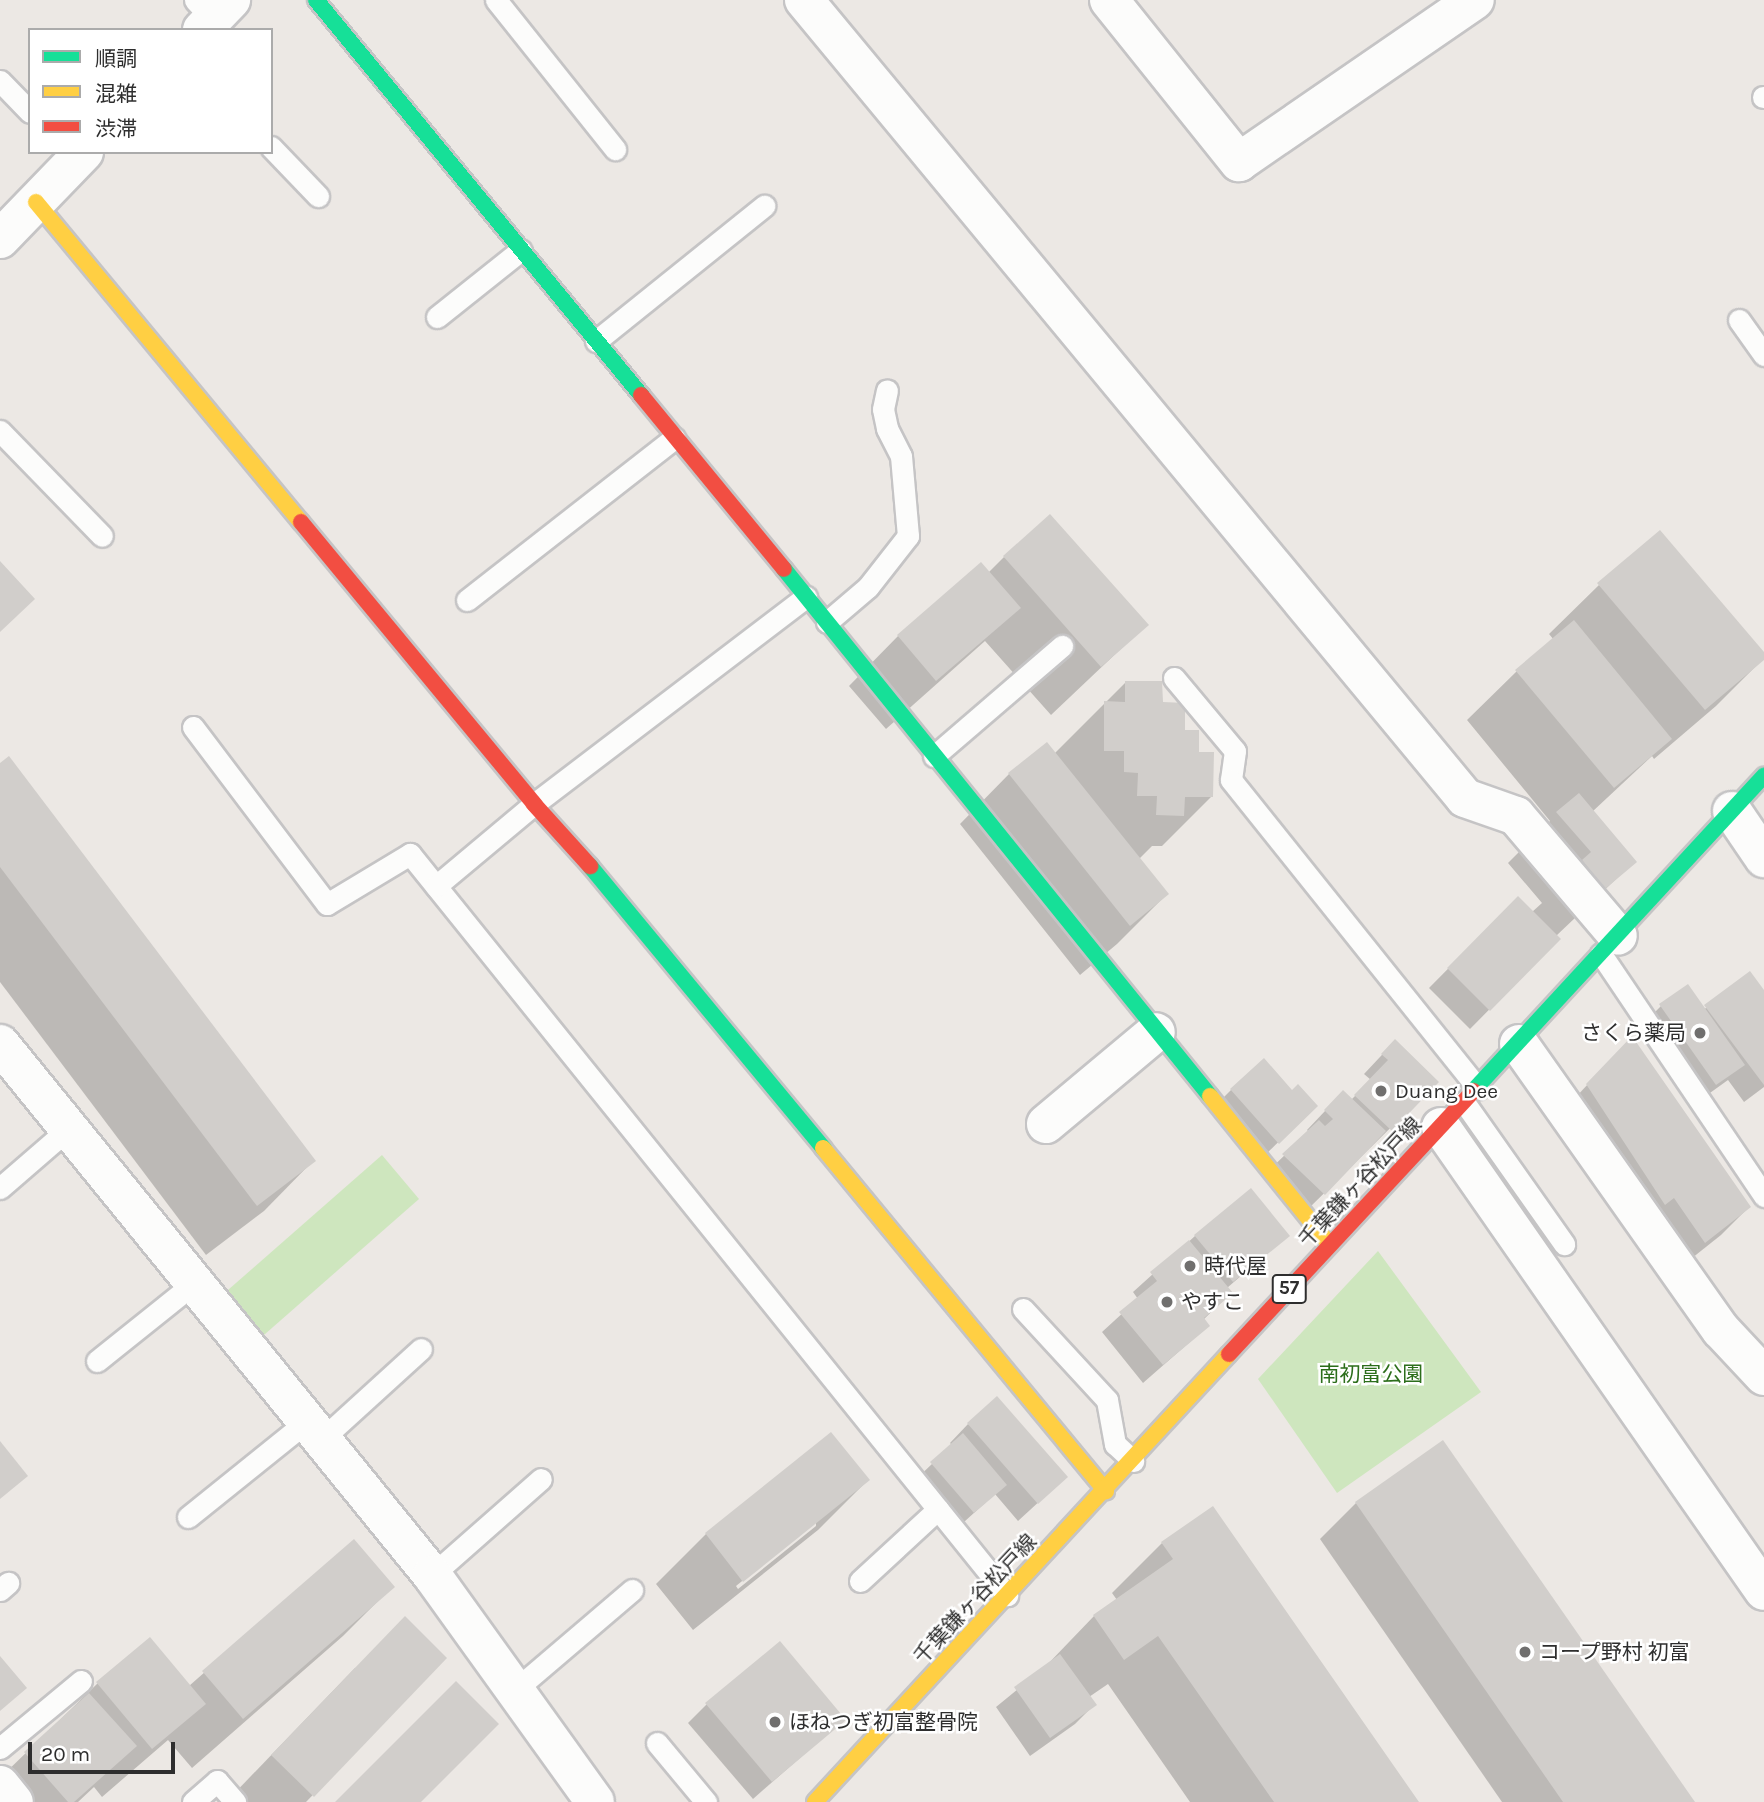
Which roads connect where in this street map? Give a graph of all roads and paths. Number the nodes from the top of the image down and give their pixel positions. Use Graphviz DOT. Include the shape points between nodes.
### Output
graph roads {
  1 [pos="316,0"];
  2 [pos="496,0"];
  3 [pos="804,0"];
  4 [pos="1109,0"];
  5 [pos="1475,0"];
  6 [pos="0,81"];
  7 [pos="28,110"];
  8 [pos="615,149"];
  9 [pos="273,150"];
  10 [pos="76,155"];
  11 [pos="318,196"];
  12 [pos="36,202"];
  13 [pos="764,206"];
  14 [pos="0,239"];
  15 [pos="521,250"];
  16 [pos="438,317"];
  17 [pos="1739,320"];
  18 [pos="596,341"];
  19 [pos="1764,355"];
  20 [pos="887,390"];
  21 [pos="0,431"];
  22 [pos="674,438"];
  23 [pos="102,536"];
  24 [pos="806,597"];
  25 [pos="467,600"];
  26 [pos="827,622"];
  27 [pos="1062,646"];
  28 [pos="1174,678"];
  29 [pos="194,727"];
  30 [pos="934,756"];
  31 [pos="1764,776"];
  32 [pos="534,804"];
  33 [pos="1732,811"];
  34 [pos="1764,858"];
  35 [pos="436,886"];
  36 [pos="1610,945"];
  37 [pos="1156,1032"];
  38 [pos="0,1044"];
  39 [pos="1519,1044"];
  40 [pos="1461,1105"];
  41 [pos="1045,1124"];
  42 [pos="67,1130"];
  43 [pos="0,1188"];
  44 [pos="1764,1196"];
  45 [pos="1564,1244"];
  46 [pos="1330,1245"];
  47 [pos="193,1284"];
  48 [pos="1023,1309"];
  49 [pos="421,1349"];
  50 [pos="97,1361"];
  51 [pos="1764,1376"];
  52 [pos="314,1431"];
  53 [pos="1133,1461"];
  54 [pos="541,1479"];
  55 [pos="1106,1491"];
  56 [pos="938,1509"];
  57 [pos="188,1517"];
  58 [pos="432,1575"];
  59 [pos="860,1581"];
  60 [pos="632,1590"];
  61 [pos="1764,1591"];
  62 [pos="1007,1595"];
  63 [pos="81,1681"];
  64 [pos="515,1690"];
  65 [pos="657,1743"];
  66 [pos="0,1748"];
  67 [pos="0,1785"];
  68 [pos="14,1802"];
  69 [pos="193,1802"];
  70 [pos="235,1802"];
  71 [pos="595,1802"];
  72 [pos="706,1802"];
  73 [pos="815,1802"];
  1 -- 15 [label="street"];
  2 -- 8 [label="lane"];
  3 -- 36 [label="street" via="1465,798 1516,816"];
  4 -- 5 [label="street" via="1239,162"];
  6 -- 7 [label="lane"];
  9 -- 11 [label="lane"];
  10 -- 12 [label="street"];
  12 -- 14 [label="street"];
  12 -- 32 [label="street"];
  13 -- 18 [label="lane"];
  15 -- 16 [label="lane"];
  15 -- 18 [label="street"];
  17 -- 19 [label="lane"];
  18 -- 22 [label="street"];
  20 -- 26 [label="lane" via="883,409 901,456 908,536 868,587"];
  21 -- 23 [label="lane"];
  22 -- 24 [label="street"];
  22 -- 25 [label="lane"];
  24 -- 26 [label="street"];
  24 -- 32 [label="lane"];
  26 -- 30 [label="street"];
  27 -- 30 [label="lane"];
  28 -- 40 [label="lane" via="1235,751 1231,780"];
  29 -- 35 [label="lane" via="327,904 410,854"];
  30 -- 37 [label="street"];
  31 -- 33 [label="street, 千葉鎌ヶ谷松戸線 / 57"];
  32 -- 35 [label="lane"];
  32 -- 55 [label="street" via="604,882"];
  33 -- 34 [label="street"];
  33 -- 36 [label="street, 千葉鎌ヶ谷松戸線 / 57"];
  35 -- 56 [label="lane"];
  36 -- 39 [label="street, 千葉鎌ヶ谷松戸線 / 57"];
  36 -- 44 [label="lane"];
  37 -- 41 [label="street"];
  37 -- 46 [label="street"];
  38 -- 42 [label="street"];
  39 -- 40 [label="street, 千葉鎌ヶ谷松戸線 / 57"];
  39 -- 51 [label="street" via="1721,1330"];
  40 -- 45 [label="lane"];
  40 -- 46 [label="street, 千葉鎌ヶ谷松戸線 / 57"];
  40 -- 61 [label="street"];
  42 -- 43 [label="lane"];
  42 -- 47 [label="street"];
  46 -- 53 [label="street, 千葉鎌ヶ谷松戸線 / 57"];
  47 -- 50 [label="lane"];
  47 -- 52 [label="street"];
  48 -- 53 [label="lane" via="1107,1400 1115,1444"];
  49 -- 52 [label="lane"];
  52 -- 57 [label="lane"];
  52 -- 58 [label="street"];
  53 -- 55 [label="street, 千葉鎌ヶ谷松戸線 / 57"];
  54 -- 58 [label="lane"];
  55 -- 62 [label="street, 千葉鎌ヶ谷松戸線 / 57"];
  56 -- 59 [label="lane"];
  56 -- 62 [label="lane"];
  58 -- 64 [label="street"];
  60 -- 64 [label="lane"];
  62 -- 73 [label="street, 千葉鎌ヶ谷松戸線 / 57"];
  63 -- 66 [label="lane"];
  64 -- 71 [label="street"];
  65 -- 72 [label="lane"];
  67 -- 68 [label="street"];
  69 -- 70 [label="lane" via="217,1781"];
}
